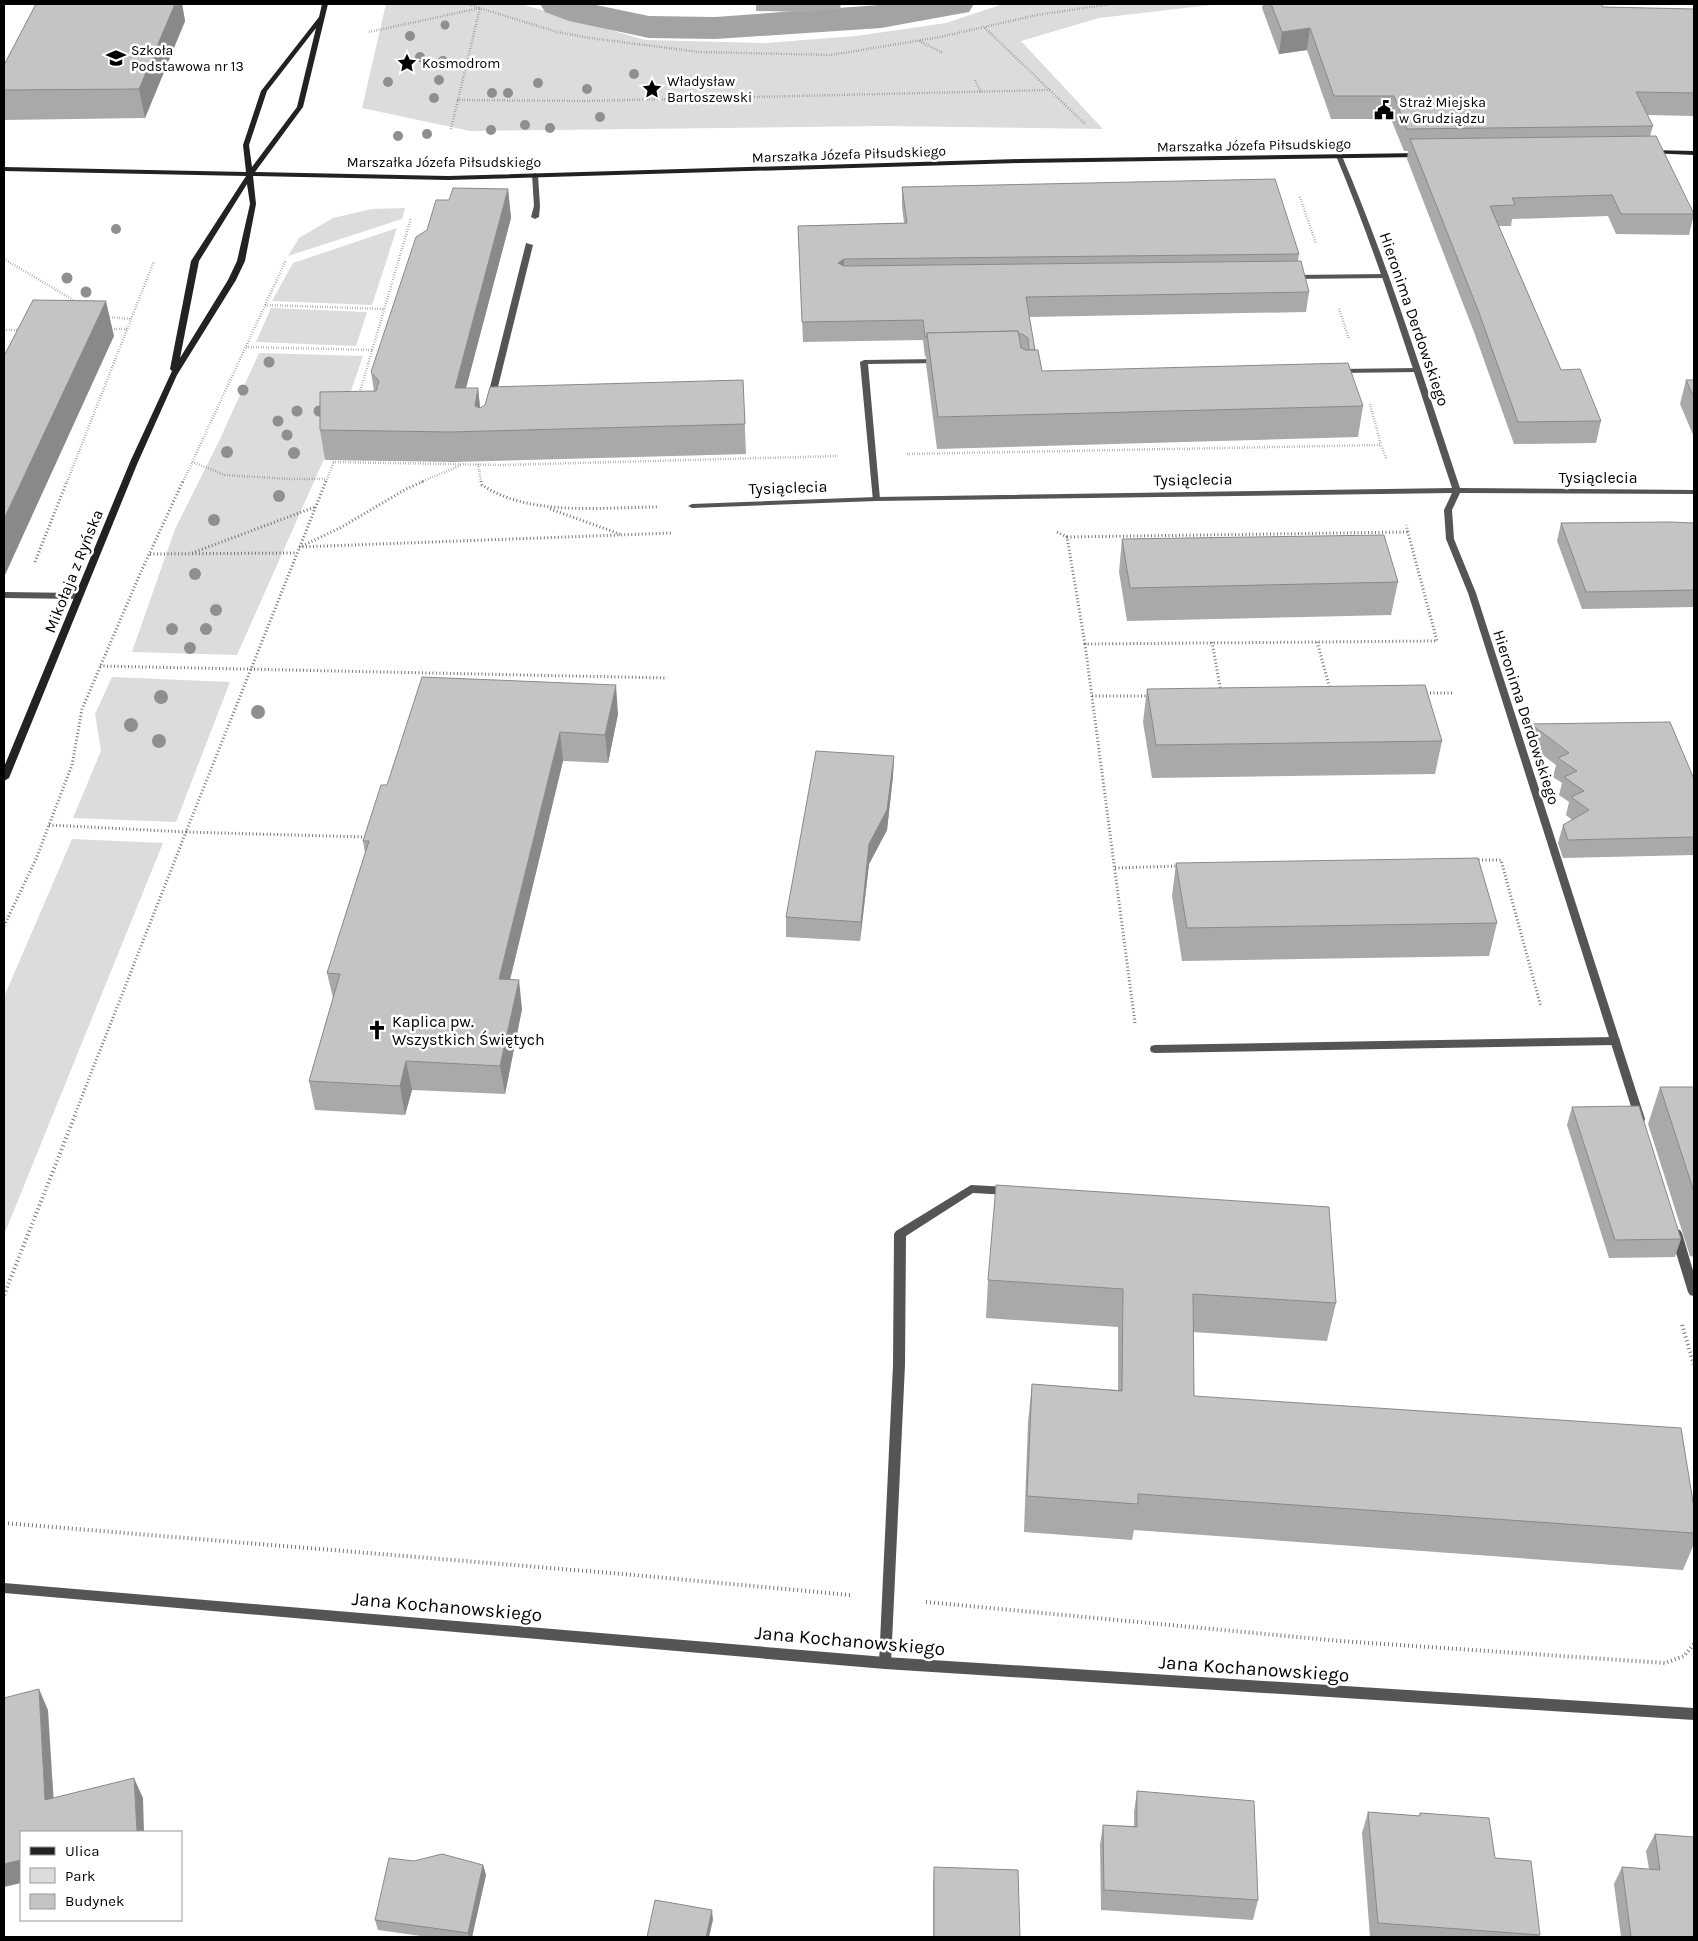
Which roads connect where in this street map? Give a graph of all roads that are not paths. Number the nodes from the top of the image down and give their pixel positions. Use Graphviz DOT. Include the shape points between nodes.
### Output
graph roads {
  1 [pos="325,4"];
  2 [pos="320,19"];
  3 [pos="1646,152"];
  4 [pos="1694,153"];
  5 [pos="1428,154"];
  6 [pos="1339,156"];
  7 [pos="4,169"];
  8 [pos="251,173"];
  9 [pos="535,175"];
  10 [pos="535,217"];
  11 [pos="529,245"];
  12 [pos="1385,276"];
  13 [pos="1288,277"];
  14 [pos="942,360"];
  15 [pos="1417,370"];
  16 [pos="1330,371"];
  17 [pos="173,375"];
  18 [pos="489,409"];
  19 [pos="1457,491"];
  20 [pos="1694,492"];
  21 [pos="876,499"];
  22 [pos="692,506"];
  23 [pos="4,595"];
  24 [pos="79,596"];
  25 [pos="4,778"];
  26 [pos="1615,1041"];
  27 [pos="1155,1049"];
  28 [pos="1641,1125"];
  29 [pos="1021,1192"];
  30 [pos="1674,1227"];
  31 [pos="1694,1292"];
  32 [pos="4,1588"];
  33 [pos="885,1663"];
  34 [pos="1694,1714"];
  1 -- 2 [label="street"];
  2 -- 8 [label="street" via="300,107"];
  2 -- 8 [label="street" via="264,91 246,145"];
  3 -- 4 [label="street"];
  5 -- 6 [label="street, Marszałka Józefa Piłsudskiego"];
  6 -- 9 [label="street, Marszałka Józefa Piłsudskiego" via="1021,161"];
  6 -- 12 [label="street, Hieronima Derdowskiego"];
  7 -- 8 [label="street, Marszałka Józefa Piłsudskiego"];
  8 -- 9 [label="street, Marszałka Józefa Piłsudskiego" via="448,178"];
  8 -- 17 [label="street, Mikołaja z Ryńska" via="196,261"];
  8 -- 17 [label="street, Mikołaja z Ryńska" via="253,204 241,260"];
  9 -- 10 [label="street"];
  11 -- 18 [label="street"];
  12 -- 13 [label="street"];
  12 -- 15 [label="street, Hieronima Derdowskiego"];
  14 -- 21 [label="street" via="864,362"];
  15 -- 16 [label="street"];
  15 -- 19 [label="street, Hieronima Derdowskiego"];
  17 -- 24 [label="street, Mikołaja z Ryńska"];
  19 -- 20 [label="street, Tysiąclecia"];
  19 -- 21 [label="street, Tysiąclecia"];
  19 -- 26 [label="street, Hieronima Derdowskiego" via="1448,510 1450,539 1472,593"];
  21 -- 22 [label="street, Tysiąclecia"];
  23 -- 24 [label="street"];
  24 -- 25 [label="street, Mikołaja z Ryńska"];
  26 -- 27 [label="street"];
  26 -- 28 [label="street, Hieronima Derdowskiego"];
  29 -- 33 [label="street" via="971,1189 900,1234 899,1365"];
  30 -- 31 [label="street"];
  32 -- 33 [label="street, Jana Kochanowskiego"];
  33 -- 34 [label="street, Jana Kochanowskiego"];
}
